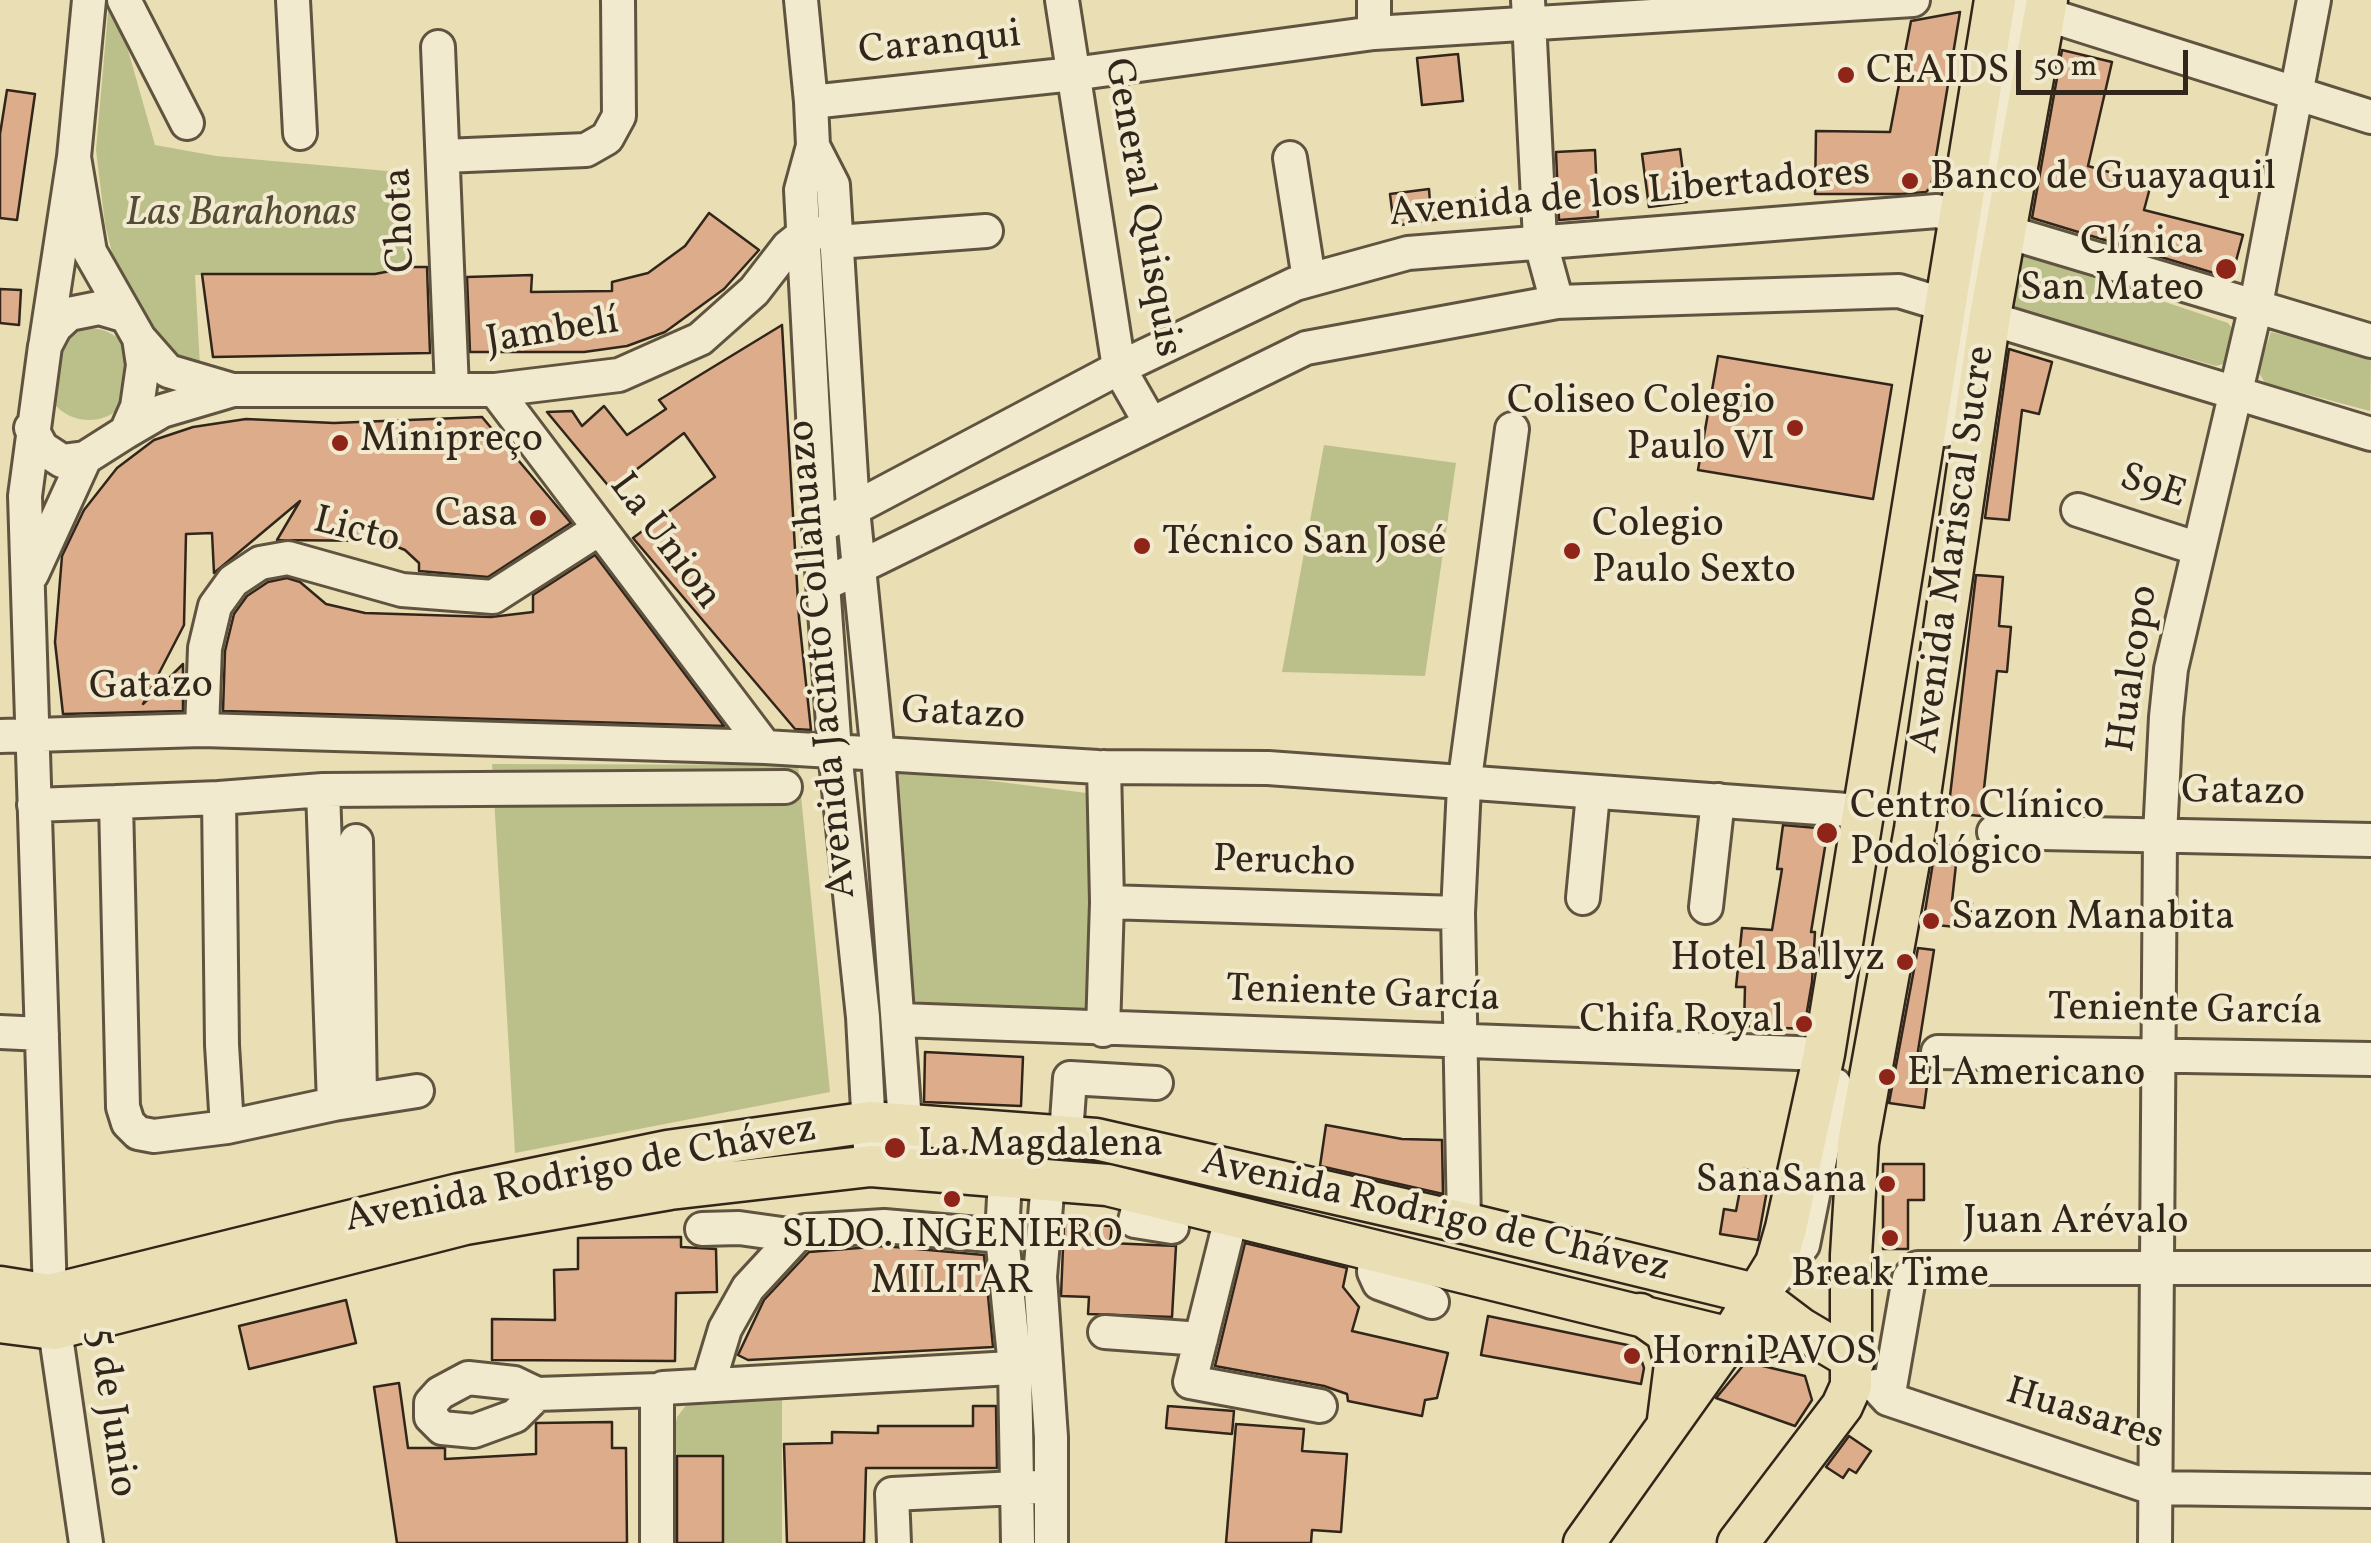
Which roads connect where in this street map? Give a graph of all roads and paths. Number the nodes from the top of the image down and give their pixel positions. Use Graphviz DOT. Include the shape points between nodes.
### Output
graph roads {
  1 [pos="89,0"];
  2 [pos="124,0"];
  3 [pos="294,0"];
  4 [pos="618,0"];
  5 [pos="800,0"];
  6 [pos="1062,0"];
  7 [pos="1374,0"];
  8 [pos="1913,0"];
  9 [pos="1992,0"];
  10 [pos="2314,0"];
  11 [pos="2034,3"];
  12 [pos="1698,8"];
  13 [pos="1527,12"];
  14 [pos="1374,33"];
  15 [pos="438,47"];
  16 [pos="1073,74"];
  17 [pos="2297,93"];
  18 [pos="812,102"];
  19 [pos="2371,117"];
  20 [pos="188,123"];
  21 [pos="300,133"];
  22 [pos="812,146"];
  23 [pos="444,156"];
  24 [pos="74,157"];
  25 [pos="1290,158"];
  26 [pos="1985,224"];
  27 [pos="986,231"];
  28 [pos="802,235"];
  29 [pos="836,236"];
  30 [pos="1540,240"];
  31 [pos="1309,278"];
  32 [pos="1557,302"];
  33 [pos="2255,310"];
  34 [pos="1970,311"];
  35 [pos="131,327"];
  36 [pos="2371,341"];
  37 [pos="45,346"];
  38 [pos="1119,368"];
  39 [pos="452,389"];
  40 [pos="233,390"];
  41 [pos="495,390"];
  42 [pos="2235,394"];
  43 [pos="1151,424"];
  44 [pos="1512,429"];
  45 [pos="126,432"];
  46 [pos="2371,434"];
  47 [pos="20,446"];
  48 [pos="86,458"];
  49 [pos="853,509"];
  50 [pos="2078,510"];
  51 [pos="819,527"];
  52 [pos="599,529"];
  53 [pos="2199,550"];
  54 [pos="858,568"];
  55 [pos="30,578"];
  56 [pos="826,584"];
  57 [pos="202,730"];
  58 [pos="16,735"];
  59 [pos="547,740"];
  60 [pos="765,748"];
  61 [pos="835,752"];
  62 [pos="878,754"];
  63 [pos="1104,767"];
  64 [pos="546,786"];
  65 [pos="1464,786"];
  66 [pos="786,787"];
  67 [pos="324,790"];
  68 [pos="1593,794"];
  69 [pos="219,798"];
  70 [pos="1718,800"];
  71 [pos="116,802"];
  72 [pos="34,805"];
  73 [pos="1861,811"];
  74 [pos="1994,832"];
  75 [pos="2160,835"];
  76 [pos="2371,840"];
  77 [pos="356,841"];
  78 [pos="1583,898"];
  79 [pos="1107,902"];
  80 [pos="1706,907"];
  81 [pos="1458,914"];
  82 [pos="900,1020"];
  83 [pos="1102,1030"];
  84 [pos="0,1032"];
  85 [pos="42,1034"];
  86 [pos="1462,1044"];
  87 [pos="1938,1052"];
  88 [pos="1824,1054"];
  89 [pos="2162,1054"];
  90 [pos="2371,1059"];
  91 [pos="1156,1083"];
  92 [pos="418,1091"];
  93 [pos="347,1101"];
  94 [pos="888,1124"];
  95 [pos="227,1126"];
  96 [pos="1012,1132"];
  97 [pos="1066,1135"];
  98 [pos="889,1168"];
  99 [pos="1022,1179"];
  100 [pos="1142,1193"];
  101 [pos="1232,1214"];
  102 [pos="1464,1222"];
  103 [pos="1172,1227"];
  104 [pos="702,1230"];
  105 [pos="796,1236"];
  106 [pos="1003,1244"];
  107 [pos="1375,1249"];
  108 [pos="1041,1252"];
  109 [pos="2159,1266"];
  110 [pos="2371,1268"];
  111 [pos="0,1287"];
  112 [pos="1755,1294"];
  113 [pos="1432,1302"];
  114 [pos="52,1312"];
  115 [pos="1639,1313"];
  116 [pos="0,1322"];
  117 [pos="1104,1332"];
  118 [pos="1730,1338"];
  119 [pos="1201,1339"];
  120 [pos="1829,1344"];
  121 [pos="1031,1366"];
  122 [pos="710,1382"];
  123 [pos="659,1390"];
  124 [pos="537,1394"];
  125 [pos="1888,1399"];
  126 [pos="1320,1406"];
  127 [pos="1664,1434"];
  128 [pos="1052,1486"];
  129 [pos="1017,1487"];
  130 [pos="2153,1488"];
  131 [pos="2371,1491"];
  132 [pos="86,1543"];
  133 [pos="657,1543"];
  134 [pos="894,1543"];
  135 [pos="1018,1543"];
  136 [pos="1051,1543"];
  137 [pos="1584,1543"];
  138 [pos="1724,1543"];
  139 [pos="1738,1543"];
  140 [pos="2155,1543"];
  1 -- 24 [label="street"];
  2 -- 20 [label="street"];
  3 -- 21 [label="street"];
  4 -- 23 [label="street" via="619,116 607,138 586,150"];
  5 -- 18 [label="street, Avenida Jacinto Collahuazo"];
  6 -- 16 [label="street, General Quisquis"];
  7 -- 14 [label="street"];
  8 -- 12 [label="street, Caranqui"];
  9 -- 26 [label="main road, Avenida Mariscal Sucre"];
  10 -- 17 [label="street, Hualcopo"];
  11 -- 17 [label="street"];
  11 -- 26 [label="main road, Avenida Mariscal Sucre"];
  12 -- 13 [label="street, Caranqui"];
  13 -- 14 [label="street, Caranqui"];
  13 -- 30 [label="street"];
  14 -- 16 [label="street, Caranqui"];
  15 -- 23 [label="street, Chota"];
  16 -- 18 [label="street, Caranqui"];
  16 -- 38 [label="street, General Quisquis"];
  17 -- 19 [label="street"];
  17 -- 33 [label="street, Hualcopo"];
  18 -- 22 [label="street, Avenida Jacinto Collahuazo"];
  22 -- 28 [label="street, Avenida Jacinto Collahuazo" via="801,190"];
  22 -- 29 [label="street, Avenida Jacinto Collahuazo" via="833,184"];
  23 -- 39 [label="street, Chota"];
  24 -- 35 [label="street" via="90,252"];
  24 -- 37 [label="street"];
  25 -- 31 [label="street"];
  26 -- 30 [label="street, Avenida de los Libertadores" via="1937,211"];
  26 -- 33 [label="street, Avenida de los Libertadores"];
  26 -- 34 [label="main road, Avenida Mariscal Sucre"];
  27 -- 29 [label="street"];
  28 -- 29 [label="street"];
  28 -- 41 [label="street, Jambelí" via="700,339 619,374"];
  28 -- 51 [label="street, Avenida Jacinto Collahuazo"];
  29 -- 49 [label="street, Avenida Jacinto Collahuazo"];
  30 -- 31 [label="street, Avenida de los Libertadores" via="1408,254"];
  30 -- 32 [label="street"];
  31 -- 38 [label="street, Avenida de los Libertadores"];
  32 -- 34 [label="street" via="1900,291"];
  32 -- 43 [label="street" via="1329,341"];
  33 -- 36 [label="street, Avenida de los Libertadores"];
  33 -- 42 [label="street, Hualcopo"];
  34 -- 42 [label="street"];
  34 -- 73 [label="main road, Avenida Mariscal Sucre"];
  34 -- 112 [label="street" via="1825,1149 1804,1245 1783,1274"];
  34 -- 120 [label="main road, Avenida Mariscal Sucre" via="1915,828 1858,1144 1851,1255"];
  35 -- 37 [label="street" via="99,308 69,314"];
  35 -- 40 [label="street, Jambelí" via="168,371"];
  35 -- 45 [label="street" via="143,365"];
  37 -- 47 [label="street"];
  38 -- 43 [label="street, General Quisquis"];
  38 -- 49 [label="street, Avenida de los Libertadores"];
  39 -- 40 [label="street, Jambelí"];
  39 -- 41 [label="street, Jambelí"];
  40 -- 45 [label="street, Jambelí" via="162,411"];
  41 -- 52 [label="street, La Union"];
  42 -- 46 [label="street"];
  42 -- 53 [label="street, Hualcopo"];
  43 -- 54 [label="street"];
  44 -- 65 [label="street"];
  45 -- 48 [label="street"];
  47 -- 48 [label="street" via="42,448 62,461"];
  47 -- 55 [label="street, 5 de Junio"];
  48 -- 55 [label="street"];
  49 -- 51 [label="street, Avenida de los Libertadores"];
  49 -- 54 [label="street, Avenida Jacinto Collahuazo"];
  50 -- 53 [label="street, S9E"];
  51 -- 56 [label="street, Avenida Jacinto Collahuazo"];
  52 -- 57 [label="street, Licto" via="493,596 402,590 288,558 260,563 233,581 215,606 205,648"];
  52 -- 60 [label="street, La Union"];
  53 -- 75 [label="street, Hualcopo" via="2171,670"];
  54 -- 56 [label="street"];
  54 -- 62 [label="street, Avenida Jacinto Collahuazo"];
  55 -- 58 [label="street, 5 de Junio"];
  56 -- 61 [label="street, Avenida Jacinto Collahuazo"];
  57 -- 58 [label="street, Gatazo"];
  57 -- 59 [label="street, Gatazo"];
  58 -- 72 [label="street, 5 de Junio"];
  59 -- 60 [label="street, Gatazo"];
  59 -- 64 [label="street"];
  60 -- 61 [label="street, Gatazo"];
  61 -- 62 [label="street, Gatazo"];
  61 -- 94 [label="street, Avenida Jacinto Collahuazo"];
  62 -- 63 [label="street, Gatazo"];
  62 -- 82 [label="street, Avenida Jacinto Collahuazo"];
  63 -- 65 [label="street, Gatazo" via="1268,768"];
  63 -- 79 [label="street"];
  64 -- 66 [label="street"];
  64 -- 67 [label="street"];
  65 -- 68 [label="street, Gatazo"];
  65 -- 81 [label="street"];
  67 -- 69 [label="street"];
  67 -- 93 [label="street"];
  68 -- 70 [label="street, Gatazo"];
  68 -- 78 [label="street"];
  69 -- 71 [label="street"];
  69 -- 95 [label="street"];
  70 -- 73 [label="street, Gatazo"];
  70 -- 80 [label="street"];
  71 -- 72 [label="street"];
  71 -- 95 [label="street" via="128,1123 154,1136"];
  72 -- 85 [label="street, 5 de Junio"];
  73 -- 88 [label="main road, Avenida Mariscal Sucre"];
  74 -- 75 [label="street, Gatazo"];
  75 -- 76 [label="street, Gatazo"];
  75 -- 89 [label="street, Hualcopo"];
  77 -- 93 [label="street"];
  79 -- 81 [label="street, Perucho"];
  79 -- 83 [label="street"];
  81 -- 86 [label="street"];
  82 -- 83 [label="street, Teniente García"];
  82 -- 94 [label="street, Avenida Jacinto Collahuazo"];
  83 -- 86 [label="street, Teniente García"];
  84 -- 85 [label="street"];
  85 -- 114 [label="street, 5 de Junio"];
  86 -- 88 [label="street, Teniente García"];
  86 -- 102 [label="street"];
  87 -- 89 [label="street, Teniente García"];
  88 -- 112 [label="main road, Avenida Mariscal Sucre" via="1776,1263"];
  89 -- 90 [label="street, Teniente García"];
  89 -- 109 [label="street, Hualcopo"];
  91 -- 97 [label="street" via="1070,1078"];
  92 -- 93 [label="street"];
  93 -- 95 [label="street"];
  94 -- 96 [label="main road, Avenida Rodrigo de Chávez"];
  94 -- 98 [label="street, Avenida Jacinto Collahuazo"];
  94 -- 114 [label="main road, Avenida Rodrigo de Chávez" via="668,1151 458,1194"];
  96 -- 97 [label="main road, Avenida Rodrigo de Chávez"];
  96 -- 99 [label="main road"];
  97 -- 102 [label="main road, Avenida Rodrigo de Chávez"];
  98 -- 99 [label="main road, Avenida Rodrigo de Chávez"];
  98 -- 114 [label="main road, Avenida Rodrigo de Chávez" via="670,1189 465,1224"];
  99 -- 100 [label="main road, Avenida Rodrigo de Chávez"];
  99 -- 106 [label="street"];
  99 -- 108 [label="street"];
  100 -- 101 [label="main road, Avenida Rodrigo de Chávez"];
  100 -- 103 [label="street" via="1135,1220"];
  101 -- 107 [label="main road, Avenida Rodrigo de Chávez"];
  101 -- 119 [label="street"];
  102 -- 112 [label="main road, Avenida Rodrigo de Chávez"];
  104 -- 105 [label="street"];
  105 -- 106 [label="street" via="884,1226"];
  105 -- 122 [label="street" via="748,1288 724,1328"];
  106 -- 108 [label="street"];
  106 -- 121 [label="street"];
  107 -- 113 [label="street" via="1378,1283"];
  107 -- 115 [label="main road, Avenida Rodrigo de Chávez"];
  108 -- 121 [label="street"];
  109 -- 110 [label="street, Juan Arévalo"];
  109 -- 125 [label="street, Juan Arévalo" via="1918,1268 1909,1278"];
  109 -- 130 [label="street, Hualcopo"];
  111 -- 114 [label="main road, Avenida Rodrigo de Chávez"];
  112 -- 118 [label="main road, Avenida Mariscal Sucre"];
  112 -- 120 [label="main road, Avenida Rodrigo de Chávez"];
  114 -- 116 [label="main road, Avenida Rodrigo de Chávez"];
  114 -- 132 [label="street, 5 de Junio"];
  115 -- 118 [label="main road, Avenida Rodrigo de Chávez"];
  115 -- 127 [label="main road" via="1667,1333 1676,1364"];
  117 -- 119 [label="street"];
  118 -- 120 [label="main road, Avenida Rodrigo de Chávez"];
  118 -- 127 [label="main road, Avenida Mariscal Sucre"];
  119 -- 126 [label="street" via="1190,1382"];
  120 -- 125 [label="street"];
  120 -- 138 [label="street" via="1830,1394"];
  120 -- 139 [label="main road, Avenida Mariscal Sucre" via="1851,1386 1842,1406"];
  121 -- 122 [label="street"];
  121 -- 128 [label="street"];
  121 -- 129 [label="street"];
  122 -- 123 [label="street"];
  123 -- 124 [label="street"];
  123 -- 133 [label="street"];
  125 -- 130 [label="street, Huasares"];
  127 -- 137 [label="main road, Avenida Mariscal Sucre"];
  128 -- 129 [label="street"];
  128 -- 136 [label="street"];
  129 -- 134 [label="street" via="892,1494"];
  129 -- 135 [label="street"];
  130 -- 131 [label="street, Huasares"];
  130 -- 140 [label="street, Hualcopo"];
}
